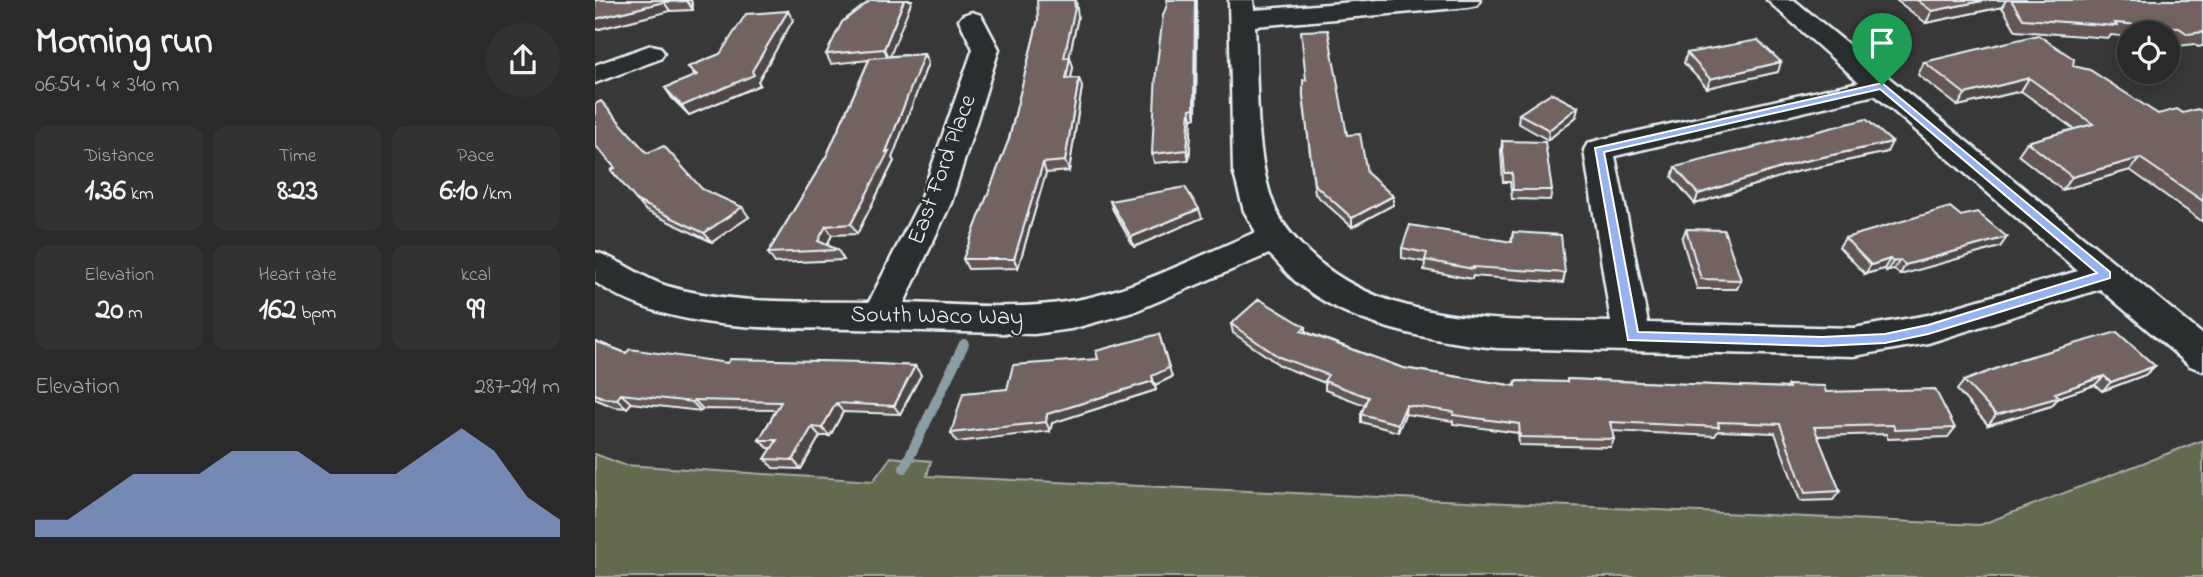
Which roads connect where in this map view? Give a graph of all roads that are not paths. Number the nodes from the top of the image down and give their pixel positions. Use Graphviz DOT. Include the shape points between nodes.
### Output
graph roads {
  1 [pos="1468,0"];
  2 [pos="1779,0"];
  3 [pos="1242,10"];
  4 [pos="972,20"];
  5 [pos="651,53"];
  6 [pos="595,75"];
  7 [pos="1882,85"];
  8 [pos="1274,238"];
  9 [pos="595,264"];
  10 [pos="2106,275"];
  11 [pos="880,317"];
  12 [pos="1632,337"];
  13 [pos="2203,356"];
  1 -- 3 [label="street"];
  2 -- 7 [label="street"];
  3 -- 8 [label="street" via="1248,170 1252,196"];
  4 -- 11 [label="street, East Ford Place" via="986,49 930,214"];
  5 -- 6 [label="street"];
  7 -- 10 [label="street"];
  7 -- 12 [label="street" via="1599,150"];
  8 -- 11 [label="street, South Waco Way" via="1119,303 1071,315 1005,320"];
  8 -- 12 [label="street" via="1331,288 1407,320 1497,334"];
  9 -- 11 [label="street, South Waco Way" via="652,296 702,308"];
  10 -- 12 [label="street" via="1885,338 1822,342"];
  10 -- 13 [label="street"];
}
